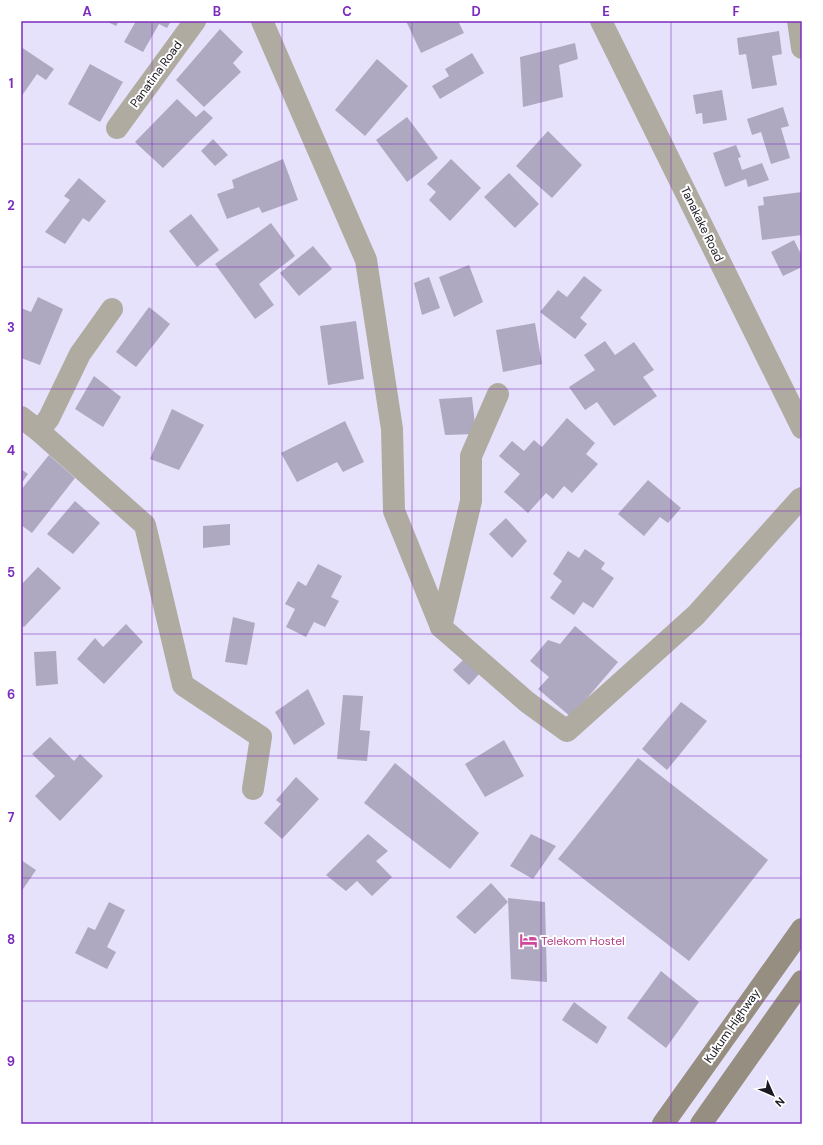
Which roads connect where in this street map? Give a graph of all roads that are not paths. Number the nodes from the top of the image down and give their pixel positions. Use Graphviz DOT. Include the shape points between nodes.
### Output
graph roads {
  1 [pos="195,21"];
  2 [pos="262,21"];
  3 [pos="601,21"];
  4 [pos="798,21"];
  5 [pos="802,48"];
  6 [pos="117,128"];
  7 [pos="112,309"];
  8 [pos="498,394"];
  9 [pos="21,417"];
  10 [pos="802,428"];
  11 [pos="39,431"];
  12 [pos="802,498"];
  13 [pos="441,627"];
  14 [pos="253,788"];
  15 [pos="802,929"];
  16 [pos="802,981"];
  17 [pos="663,1124"];
  18 [pos="701,1124"];
  1 -- 6 [label="street, Panatina Road"];
  2 -- 13 [label="street" via="366,260 392,429 394,510"];
  3 -- 10 [label="street, Tanakake Road"];
  4 -- 5 [label="street"];
  7 -- 11 [label="street" via="80,354 49,418"];
  8 -- 13 [label="street" via="471,456 472,501"];
  9 -- 11 [label="street"];
  11 -- 14 [label="street" via="145,526 183,685 261,737"];
  12 -- 13 [label="street" via="696,615 567,731 527,702"];
  15 -- 17 [label="main road, Kukum Highway"];
  16 -- 18 [label="main road"];
}
